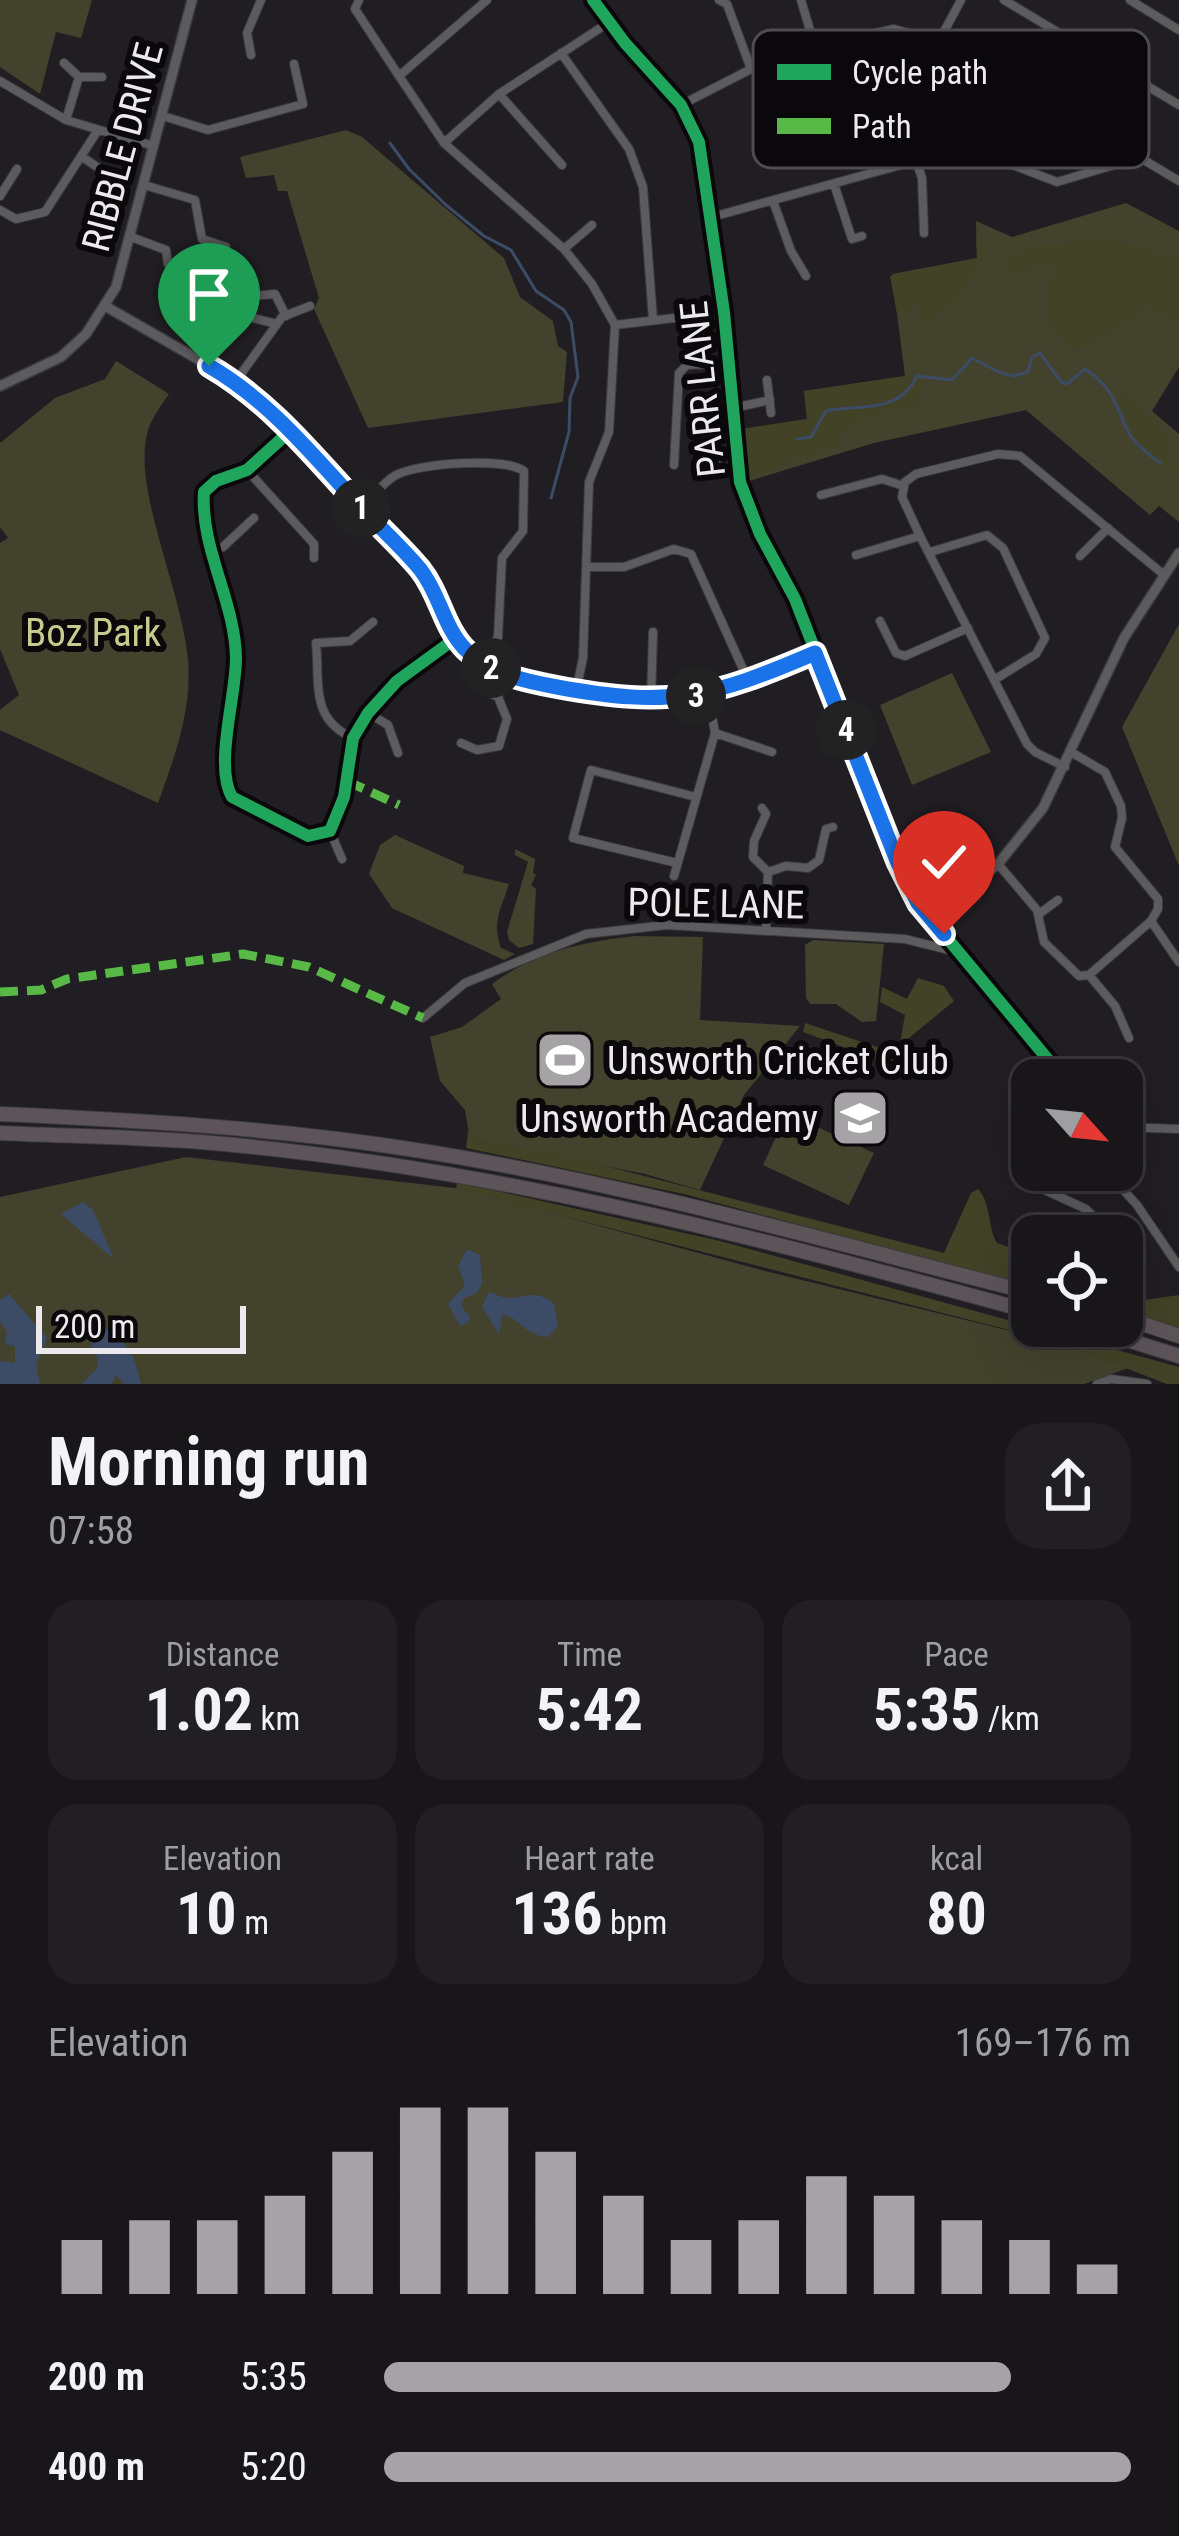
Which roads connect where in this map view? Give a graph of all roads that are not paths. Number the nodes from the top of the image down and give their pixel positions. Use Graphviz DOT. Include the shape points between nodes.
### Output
graph roads {
  1 [pos="191,0"];
  2 [pos="261,0"];
  3 [pos="359,0"];
  4 [pos="488,0"];
  5 [pos="593,0"];
  6 [pos="719,0"];
  7 [pos="801,0"];
  8 [pos="961,0"];
  9 [pos="1004,0"];
  10 [pos="1137,2"];
  11 [pos="608,23"];
  12 [pos="810,30"];
  13 [pos="945,30"];
  14 [pos="1054,30"];
  15 [pos="1179,30"];
  16 [pos="561,53"];
  17 [pos="251,55"];
  18 [pos="64,63"];
  19 [pos="294,64"];
  20 [pos="751,69"];
  21 [pos="399,76"];
  22 [pos="79,77"];
  23 [pos="102,77"];
  24 [pos="1,84"];
  25 [pos="1149,87"];
  26 [pos="500,94"];
  27 [pos="681,105"];
  28 [pos="1179,105"];
  29 [pos="163,116"];
  30 [pos="66,120"];
  31 [pos="98,130"];
  32 [pos="444,143"];
  33 [pos="154,146"];
  34 [pos="81,156"];
  35 [pos="1149,163"];
  36 [pos="562,165"];
  37 [pos="887,168"];
  38 [pos="919,168"];
  39 [pos="1024,168"];
  40 [pos="1104,168"];
  41 [pos="17,169"];
  42 [pos="880,170"];
  43 [pos="1179,181"];
  44 [pos="834,184"];
  45 [pos="144,185"];
  46 [pos="0,196"];
  47 [pos="100,200"];
  48 [pos="772,201"];
  49 [pos="0,210"];
  50 [pos="712,218"];
  51 [pos="592,224"];
  52 [pos="924,232"];
  53 [pos="862,236"];
  54 [pos="130,237"];
  55 [pos="226,247"];
  56 [pos="563,249"];
  57 [pos="188,261"];
  58 [pos="806,276"];
  59 [pos="105,306"];
  60 [pos="310,306"];
  61 [pos="724,312"];
  62 [pos="286,316"];
  63 [pos="653,320"];
  64 [pos="277,324"];
  65 [pos="615,325"];
  66 [pos="730,362"];
  67 [pos="767,380"];
  68 [pos="236,381"];
  69 [pos="0,386"];
  70 [pos="770,400"];
  71 [pos="733,408"];
  72 [pos="771,413"];
  73 [pos="290,430"];
  74 [pos="674,465"];
  75 [pos="247,470"];
  76 [pos="904,486"];
  77 [pos="820,495"];
  78 [pos="361,508"];
  79 [pos="254,518"];
  80 [pos="1108,528"];
  81 [pos="920,536"];
  82 [pos="213,550"];
  83 [pos="930,552"];
  84 [pos="1179,554"];
  85 [pos="856,555"];
  86 [pos="1080,556"];
  87 [pos="314,559"];
  88 [pos="586,567"];
  89 [pos="1163,574"];
  90 [pos="880,621"];
  91 [pos="373,622"];
  92 [pos="968,628"];
  93 [pos="653,632"];
  94 [pos="456,638"];
  95 [pos="815,653"];
  96 [pos="483,663"];
  97 [pos="507,675"];
  98 [pos="748,680"];
  99 [pos="994,680"];
  100 [pos="481,689"];
  101 [pos="576,691"];
  102 [pos="708,694"];
  103 [pos="498,697"];
  104 [pos="651,700"];
  105 [pos="368,713"];
  106 [pos="715,733"];
  107 [pos="352,738"];
  108 [pos="461,743"];
  109 [pos="768,748"];
  110 [pos="1071,752"];
  111 [pos="398,753"];
  112 [pos="1065,766"];
  113 [pos="696,797"];
  114 [pos="762,808"];
  115 [pos="833,827"];
  116 [pos="330,831"];
  117 [pos="342,859"];
  118 [pos="677,862"];
  119 [pos="998,864"];
  120 [pos="769,872"];
  121 [pos="674,876"];
  122 [pos="1058,900"];
  123 [pos="1039,914"];
  124 [pos="934,917"];
  125 [pos="1150,921"];
  126 [pos="766,931"];
  127 [pos="958,952"];
  128 [pos="1179,962"];
  129 [pos="1089,975"];
  130 [pos="423,1018"];
  131 [pos="1129,1038"];
  132 [pos="1047,1059"];
  133 [pos="0,1114"];
  134 [pos="1143,1127"];
  135 [pos="1179,1129"];
  136 [pos="0,1133"];
  137 [pos="1049,1191"];
  138 [pos="1125,1191"];
  139 [pos="1054,1193"];
  140 [pos="1092,1215"];
  141 [pos="864,1258"];
  142 [pos="886,1264"];
  143 [pos="1179,1268"];
  144 [pos="1011,1289"];
  145 [pos="1011,1305"];
  146 [pos="1143,1324"];
  147 [pos="1179,1336"];
  148 [pos="1143,1345"];
  149 [pos="1179,1356"];
  150 [pos="1097,1384"];
  151 [pos="1147,1384"];
  1 -- 29 [label="street, RIBBLE DRIVE"];
  2 -- 17 [label="street" via="247,33"];
  3 -- 21 [label="street" via="355,9"];
  4 -- 21 [label="street"];
  5 -- 11 [label="street, PARR LANE"];
  6 -- 20 [label="street"];
  7 -- 12 [label="street"];
  8 -- 13 [label="street"];
  9 -- 14 [label="street"];
  10 -- 15 [label="street"];
  11 -- 16 [label="street"];
  11 -- 27 [label="street, PARR LANE"];
  16 -- 26 [label="street"];
  16 -- 63 [label="street" via="629,149 643,187"];
  18 -- 22 [label="street"];
  19 -- 29 [label="street" via="303,104 208,130"];
  20 -- 27 [label="street"];
  21 -- 32 [label="street"];
  22 -- 23 [label="street"];
  22 -- 30 [label="street"];
  24 -- 30 [label="street"];
  25 -- 28 [label="street"];
  26 -- 32 [label="street"];
  26 -- 36 [label="street"];
  27 -- 50 [label="street, PARR LANE" via="699,142"];
  29 -- 33 [label="street, RIBBLE DRIVE"];
  30 -- 31 [label="street"];
  31 -- 33 [label="street"];
  31 -- 34 [label="street"];
  32 -- 56 [label="street"];
  33 -- 45 [label="street, RIBBLE DRIVE"];
  34 -- 47 [label="street" via="106,173"];
  34 -- 49 [label="street" via="45,212 16,219"];
  35 -- 43 [label="street"];
  37 -- 42 [label="street"];
  38 -- 52 [label="street"];
  39 -- 40 [label="street" via="1058,182"];
  41 -- 46 [label="street"];
  42 -- 44 [label="street"];
  44 -- 48 [label="street"];
  44 -- 53 [label="street" via="852,239"];
  45 -- 54 [label="street, RIBBLE DRIVE"];
  45 -- 55 [label="street" via="195,200 202,239"];
  48 -- 50 [label="street"];
  48 -- 58 [label="street"];
  50 -- 61 [label="street, PARR LANE"];
  51 -- 56 [label="street"];
  54 -- 57 [label="street" via="166,250 168,264"];
  54 -- 59 [label="street, RIBBLE DRIVE"];
  56 -- 65 [label="street"];
  59 -- 68 [label="street"];
  59 -- 69 [label="street, RIBBLE DRIVE" via="61,357"];
  60 -- 62 [label="street"];
  61 -- 63 [label="street"];
  61 -- 66 [label="street, PARR LANE"];
  62 -- 64 [label="street"];
  62 -- 64 [label="street" via="275,294 238,297 233,313"];
  63 -- 65 [label="street"];
  64 -- 68 [label="street"];
  65 -- 88 [label="street" via="609,432 589,482"];
  66 -- 71 [label="street, PARR LANE"];
  66 -- 74 [label="street" via="686,365 679,373"];
  67 -- 70 [label="street"];
  68 -- 73 [label="street"];
  70 -- 71 [label="street"];
  70 -- 72 [label="street"];
  71 -- 95 [label="street, PARR LANE" via="746,503"];
  73 -- 75 [label="street"];
  73 -- 78 [label="street"];
  75 -- 82 [label="street" via="204,492"];
  75 -- 87 [label="street" via="314,544"];
  76 -- 77 [label="street" via="882,479"];
  76 -- 80 [label="street" via="916,474 1014,454"];
  76 -- 81 [label="street"];
  78 -- 94 [label="street" via="419,568"];
  78 -- 96 [label="street" via="396,475 463,463 512,463 524,471 523,532 502,558 498,637"];
  79 -- 82 [label="street"];
  80 -- 86 [label="street"];
  80 -- 89 [label="street"];
  81 -- 83 [label="street"];
  81 -- 85 [label="street"];
  82 -- 116 [label="street" via="235,636 228,790 308,836"];
  83 -- 92 [label="street"];
  83 -- 99 [label="street" via="987,535 1003,548 1045,638 1036,654"];
  84 -- 89 [label="street"];
  88 -- 98 [label="street" via="686,551"];
  88 -- 101 [label="street"];
  89 -- 110 [label="street"];
  90 -- 92 [label="street" via="905,656"];
  91 -- 107 [label="street" via="350,641 316,643 322,711"];
  92 -- 99 [label="street"];
  93 -- 104 [label="street"];
  94 -- 96 [label="street"];
  94 -- 105 [label="street"];
  95 -- 98 [label="street"];
  95 -- 124 [label="street, PARR LANE" via="898,863"];
  96 -- 97 [label="street"];
  97 -- 101 [label="street"];
  97 -- 103 [label="street"];
  98 -- 102 [label="street"];
  99 -- 112 [label="street" via="1035,752"];
  100 -- 103 [label="street"];
  101 -- 104 [label="street"];
  102 -- 104 [label="street"];
  102 -- 106 [label="street"];
  103 -- 108 [label="street" via="507,719 499,746"];
  105 -- 107 [label="street"];
  105 -- 111 [label="street" via="388,724"];
  106 -- 109 [label="street"];
  106 -- 113 [label="street"];
  107 -- 116 [label="street"];
  110 -- 112 [label="street"];
  110 -- 125 [label="street" via="1105,772 1122,812 1116,851 1158,899"];
  112 -- 119 [label="street"];
  113 -- 118 [label="street"];
  113 -- 118 [label="street" via="591,770 573,838"];
  114 -- 120 [label="street" via="753,857"];
  115 -- 120 [label="street" via="808,868"];
  116 -- 117 [label="street"];
  118 -- 121 [label="street"];
  119 -- 123 [label="street"];
  119 -- 124 [label="street"];
  120 -- 126 [label="street"];
  122 -- 123 [label="street"];
  123 -- 129 [label="street" via="1044,942 1075,974"];
  124 -- 127 [label="street, PARR LANE"];
  125 -- 128 [label="street"];
  125 -- 129 [label="street"];
  126 -- 127 [label="street, POLE LANE" via="905,939"];
  126 -- 130 [label="street, POLE LANE" via="668,925 586,934 465,983"];
  127 -- 132 [label="street, PARR LANE"];
  129 -- 131 [label="street"];
  133 -- 141 [label="highway" via="206,1123 410,1149 556,1177"];
  134 -- 135 [label="street"];
  136 -- 141 [label="highway" via="202,1142 405,1168"];
  137 -- 139 [label="street"];
  138 -- 143 [label="street"];
  139 -- 140 [label="street"];
  141 -- 142 [label="highway"];
  142 -- 144 [label="highway"];
  142 -- 145 [label="highway"];
  146 -- 147 [label="highway"];
  148 -- 149 [label="highway"];
  150 -- 151 [label="street"];
}
